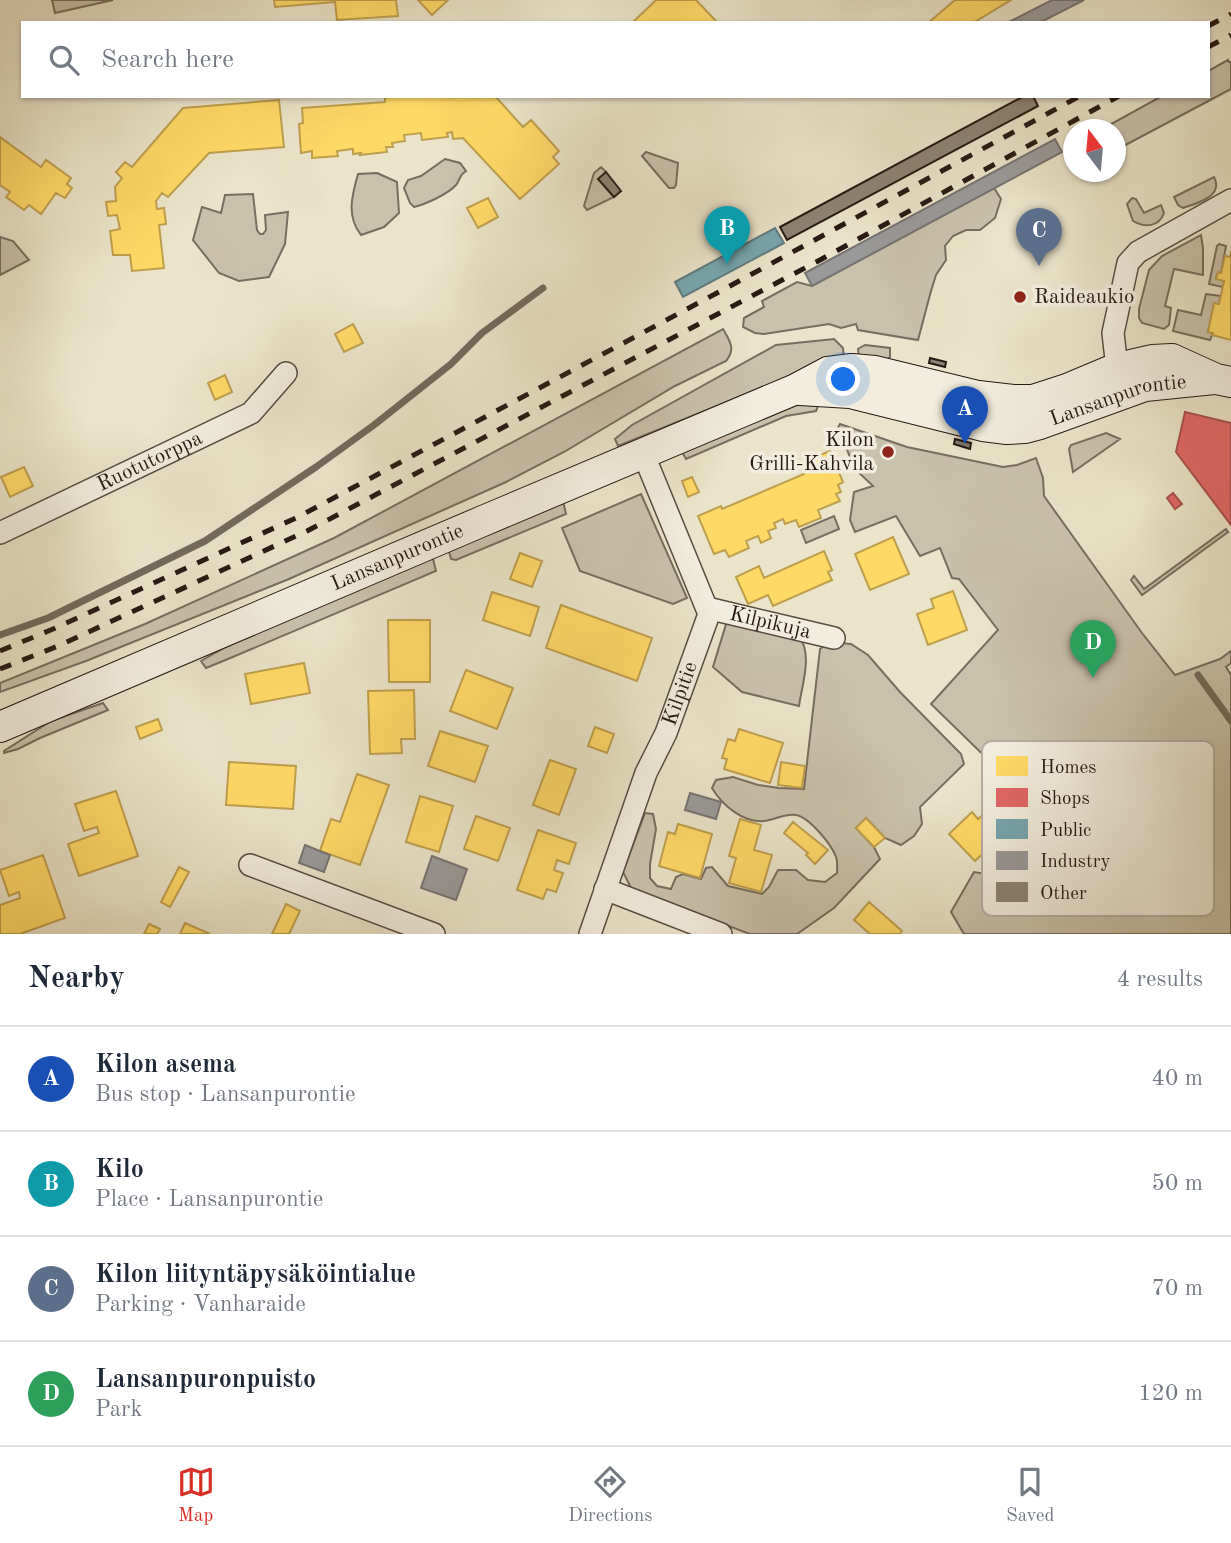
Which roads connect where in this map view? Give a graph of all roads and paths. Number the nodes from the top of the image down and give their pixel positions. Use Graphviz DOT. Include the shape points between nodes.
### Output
graph roads {
  1 [pos="1231,200"];
  2 [pos="286,373"];
  3 [pos="1121,380"];
  4 [pos="1224,380"];
  5 [pos="643,453"];
  6 [pos="0,533"];
  7 [pos="707,608"];
  8 [pos="834,638"];
  9 [pos="0,727"];
  10 [pos="250,866"];
  11 [pos="605,889"];
  12 [pos="434,934"];
  13 [pos="590,934"];
  14 [pos="721,934"];
  1 -- 3 [label="street" via="1138,252 1128,263 1113,333"];
  2 -- 6 [label="street, Ruotutorppa" via="251,413"];
  3 -- 4 [label="street, Lansanpurontie" via="1145,386"];
  3 -- 5 [label="street, Lansanpurontie" via="1040,424 1007,429 850,393 796,389"];
  5 -- 7 [label="street"];
  5 -- 9 [label="street, Lansanpurontie"];
  7 -- 8 [label="street, Kilpikuja"];
  7 -- 11 [label="street, Kilpitie" via="707,623"];
  10 -- 12 [label="street"];
  11 -- 13 [label="street, Kilpitie"];
  11 -- 14 [label="street"];
}
